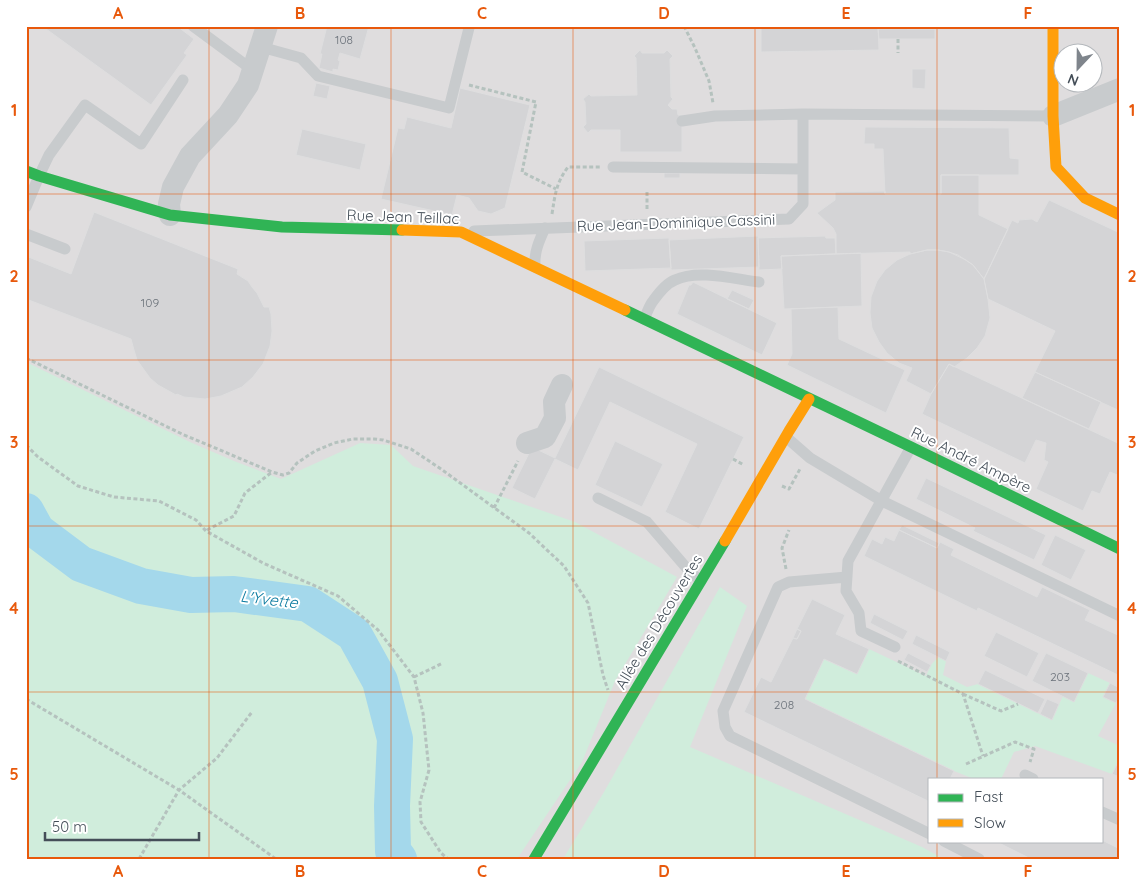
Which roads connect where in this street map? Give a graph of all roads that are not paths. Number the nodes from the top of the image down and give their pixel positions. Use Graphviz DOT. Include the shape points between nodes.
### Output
graph roads {
  1 [pos="193,26"];
  2 [pos="1053,26"];
  3 [pos="469,28"];
  4 [pos="264,37"];
  5 [pos="254,71"];
  6 [pos="184,80"];
  7 [pos="1120,89"];
  8 [pos="802,114"];
  9 [pos="1053,116"];
  10 [pos="682,120"];
  11 [pos="613,167"];
  12 [pos="803,169"];
  13 [pos="26,171"];
  14 [pos="39,176"];
  15 [pos="26,207"];
  16 [pos="170,214"];
  17 [pos="1120,214"];
  18 [pos="548,223"];
  19 [pos="461,232"];
  20 [pos="26,234"];
  21 [pos="65,249"];
  22 [pos="535,267"];
  23 [pos="759,282"];
  24 [pos="644,319"];
  25 [pos="562,385"];
  26 [pos="809,399"];
  27 [pos="786,437"];
  28 [pos="527,442"];
  29 [pos="911,447"];
  30 [pos="598,498"];
  31 [pos="882,501"];
  32 [pos="1120,549"];
  33 [pos="847,577"];
  34 [pos="701,581"];
  35 [pos="1120,616"];
  36 [pos="895,647"];
  37 [pos="1104,813"];
  38 [pos="1120,820"];
  39 [pos="928,833"];
  40 [pos="946,842"];
  41 [pos="534,859"];
  42 [pos="979,859"];
  1 -- 5 [label="lane"];
  2 -- 9 [label="street"];
  3 -- 4 [label="lane" via="449,108 318,76 301,58"];
  4 -- 5 [label="street"];
  5 -- 16 [label="street" via="228,114 190,156 173,187"];
  6 -- 14 [label="lane" via="141,144 85,105 49,155"];
  7 -- 9 [label="street"];
  8 -- 9 [label="lane"];
  8 -- 10 [label="lane"];
  8 -- 12 [label="lane, Rue Jean-Dominique Cassini"];
  9 -- 17 [label="street" via="1056,167 1085,198"];
  11 -- 12 [label="lane"];
  12 -- 18 [label="lane, Rue Jean-Dominique Cassini" via="803,204 789,219"];
  13 -- 14 [label="street, Rue Jean Teillac"];
  14 -- 15 [label="lane"];
  14 -- 16 [label="street, Rue Jean Teillac"];
  16 -- 19 [label="street, Rue Jean Teillac" via="282,227"];
  18 -- 19 [label="lane, Rue Jean-Dominique Cassini"];
  18 -- 22 [label="lane" via="534,257"];
  19 -- 22 [label="street, Rue Jean Teillac"];
  20 -- 21 [label="lane"];
  22 -- 24 [label="street, Rue Jean Teillac"];
  23 -- 24 [label="lane" via="698,275 673,280 652,302"];
  24 -- 26 [label="street, Rue Jean Teillac"];
  25 -- 28 [label="street" via="554,402 555,418 545,437"];
  26 -- 27 [label="street, Allée des Découvertes"];
  26 -- 29 [label="street, Rue André Ampère"];
  27 -- 31 [label="lane" via="810,458"];
  27 -- 34 [label="street, Allée des Découvertes"];
  29 -- 31 [label="lane"];
  29 -- 32 [label="street, Rue André Ampère"];
  30 -- 34 [label="lane" via="647,522"];
  31 -- 33 [label="lane" via="848,561"];
  31 -- 35 [label="lane"];
  33 -- 36 [label="lane" via="846,591 858,613 861,631"];
  33 -- 39 [label="lane" via="789,582 778,587 723,711 725,727 730,736"];
  34 -- 41 [label="street, Allée des Découvertes"];
  37 -- 38 [label="lane"];
  40 -- 42 [label="lane"];
}
